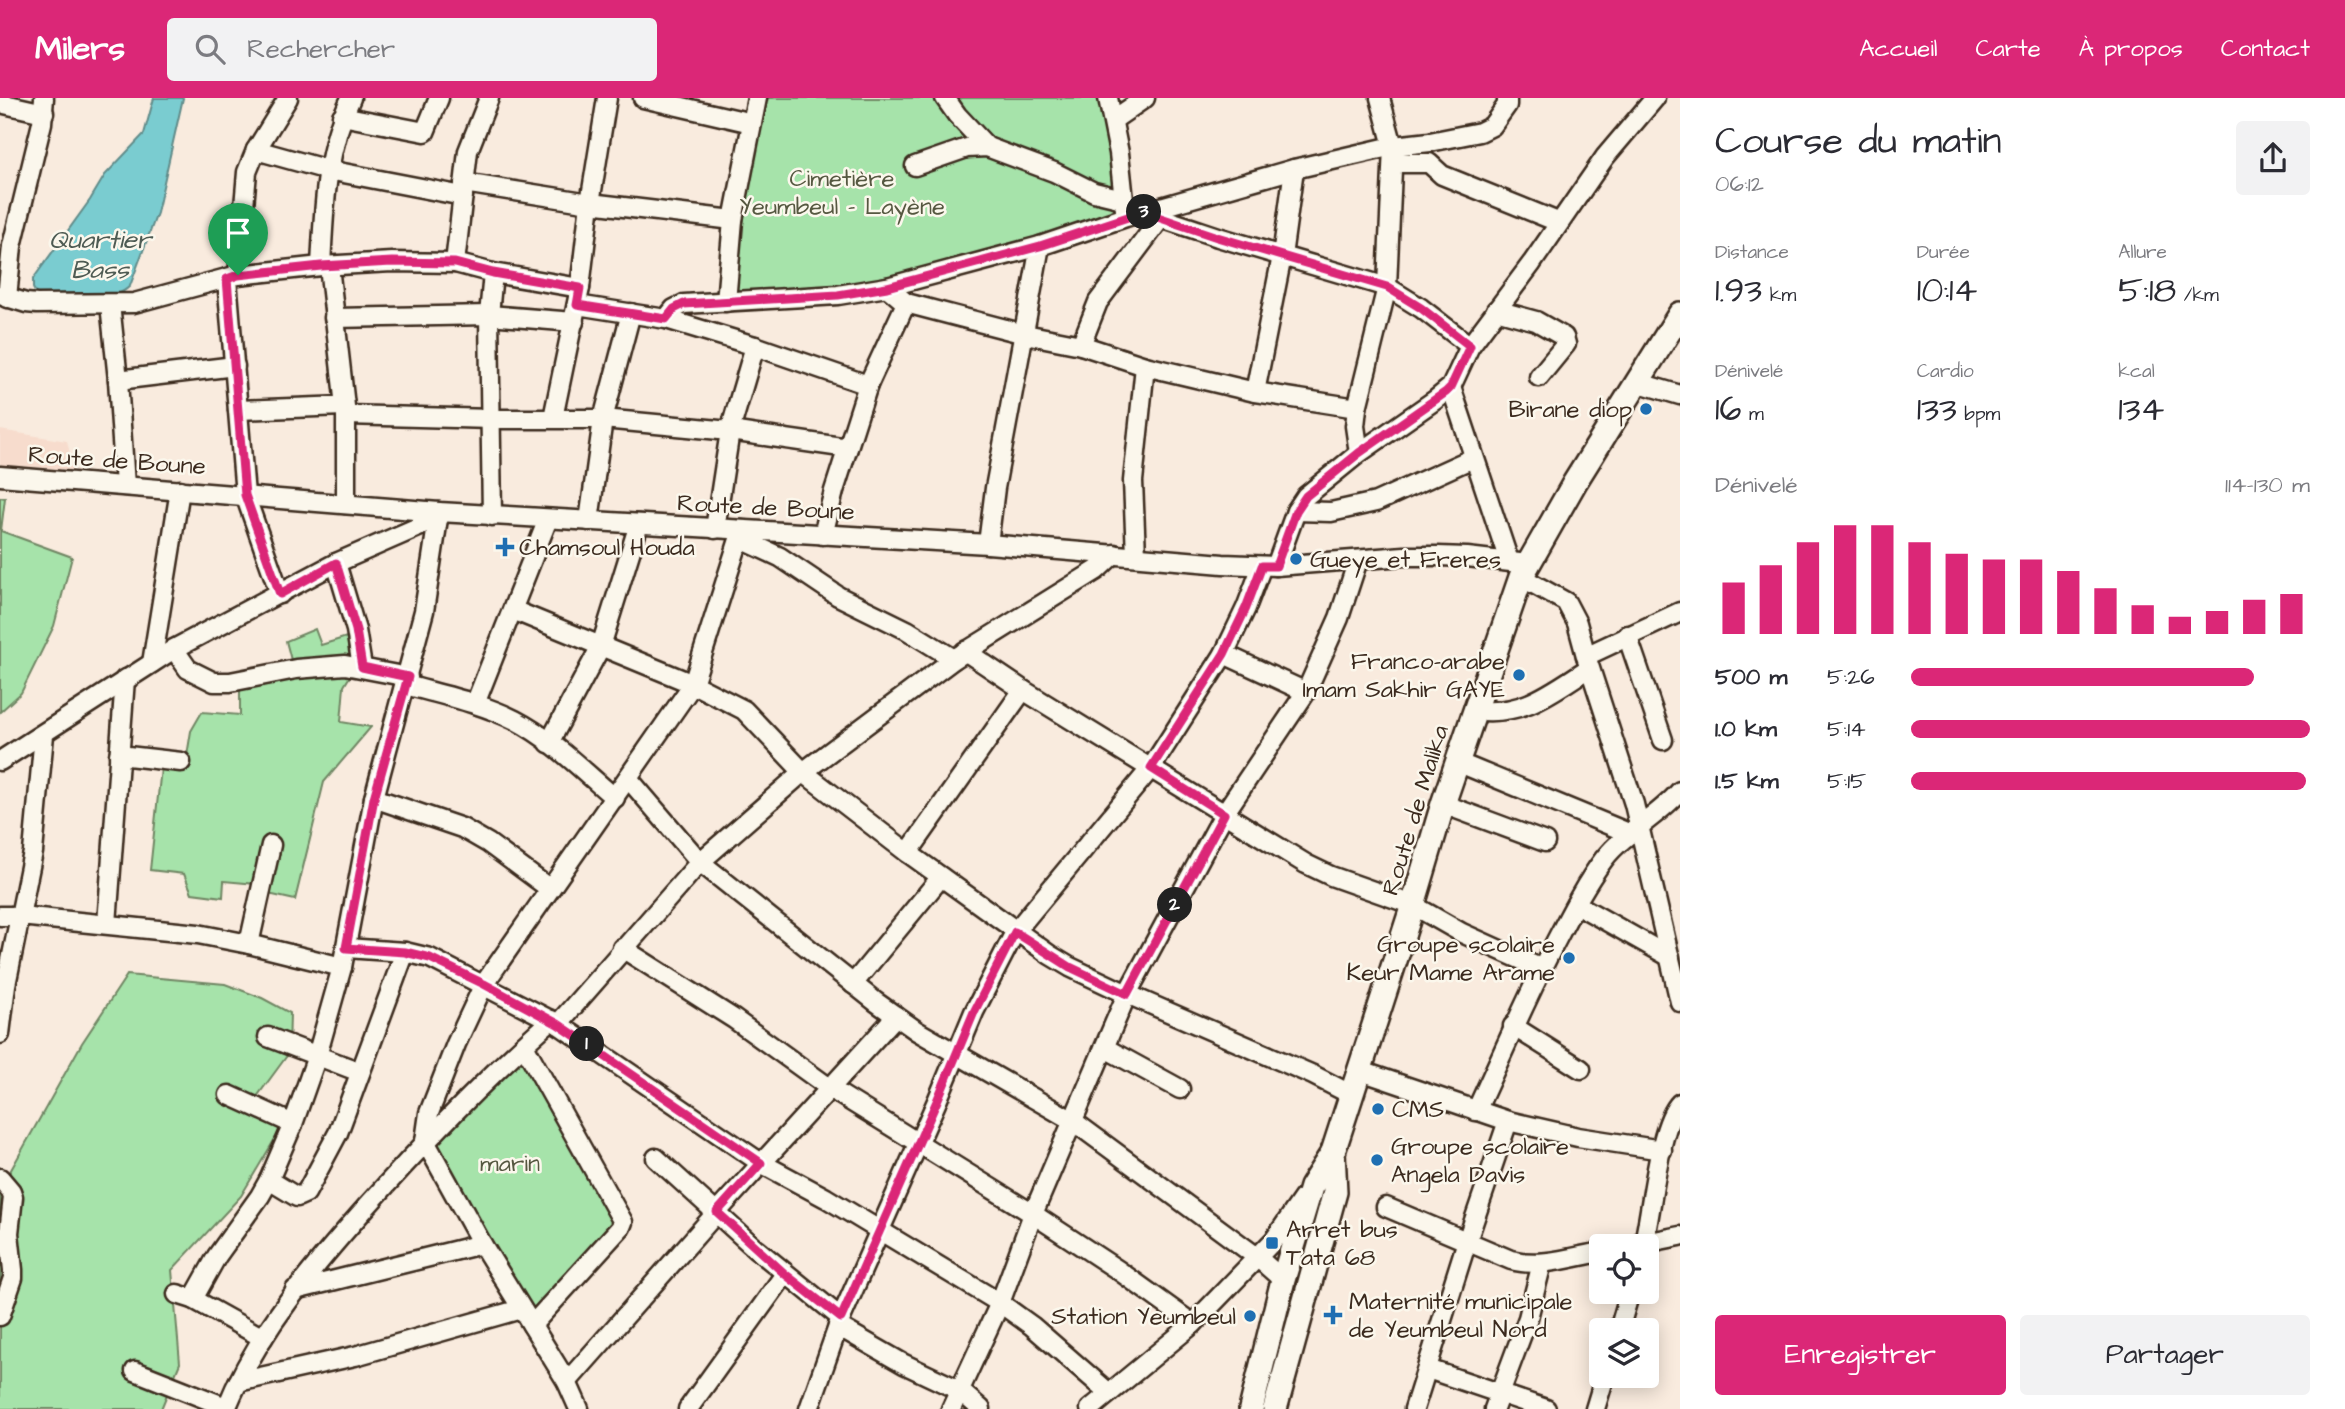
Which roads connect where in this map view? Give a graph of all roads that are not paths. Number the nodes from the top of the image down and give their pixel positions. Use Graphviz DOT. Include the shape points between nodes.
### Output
graph roads {
  1 [pos="288,98"];
  2 [pos="351,98"];
  3 [pos="439,98"];
  4 [pos="489,98"];
  5 [pos="607,98"];
  6 [pos="643,98"];
  7 [pos="757,98"];
  8 [pos="945,98"];
  9 [pos="1108,98"];
  10 [pos="1145,98"];
  11 [pos="1380,98"];
  12 [pos="1507,98"];
  13 [pos="1655,98"];
  14 [pos="0,103"];
  15 [pos="44,105"];
  16 [pos="342,116"];
  17 [pos="1114,120"];
  18 [pos="752,123"];
  19 [pos="987,147"];
  20 [pos="256,150"];
  21 [pos="1393,155"];
  22 [pos="915,166"];
  23 [pos="1294,169"];
  24 [pos="328,170"];
  25 [pos="463,190"];
  26 [pos="590,203"];
  27 [pos="1138,211"];
  28 [pos="733,220"];
  29 [pos="1558,222"];
  30 [pos="1040,246"];
  31 [pos="1282,256"];
  32 [pos="455,263"];
  33 [pos="325,266"];
  34 [pos="493,273"];
  35 [pos="232,277"];
  36 [pos="887,287"];
  37 [pos="1387,287"];
  38 [pos="4,296"];
  39 [pos="726,302"];
  40 [pos="906,303"];
  41 [pos="110,304"];
  42 [pos="577,305"];
  43 [pos="1496,310"];
  44 [pos="631,313"];
  45 [pos="1680,314"];
  46 [pos="489,315"];
  47 [pos="334,318"];
  48 [pos="666,319"];
  49 [pos="1024,334"];
  50 [pos="1081,345"];
  51 [pos="755,346"];
  52 [pos="1470,346"];
  53 [pos="236,366"];
  54 [pos="1145,366"];
  55 [pos="1539,377"];
  56 [pos="118,380"];
  57 [pos="1636,382"];
  58 [pos="868,385"];
  59 [pos="1451,387"];
  60 [pos="1255,392"];
  61 [pos="1680,395"];
  62 [pos="1357,408"];
  63 [pos="239,410"];
  64 [pos="345,411"];
  65 [pos="553,418"];
  66 [pos="492,419"];
  67 [pos="603,419"];
  68 [pos="730,431"];
  69 [pos="848,448"];
  70 [pos="1359,453"];
  71 [pos="1473,458"];
  72 [pos="0,476"];
  73 [pos="125,486"];
  74 [pos="180,490"];
  75 [pos="245,495"];
  76 [pos="346,504"];
  77 [pos="1296,511"];
  78 [pos="439,515"];
  79 [pos="492,516"];
  80 [pos="548,519"];
  81 [pos="589,521"];
  82 [pos="639,524"];
  83 [pos="715,529"];
  84 [pos="740,534"];
  85 [pos="823,535"];
  86 [pos="988,544"];
  87 [pos="1114,554"];
  88 [pos="1136,555"];
  89 [pos="1358,560"];
  90 [pos="336,563"];
  91 [pos="1269,566"];
  92 [pos="1519,567"];
  93 [pos="280,594"];
  94 [pos="513,610"];
  95 [pos="1680,612"];
  96 [pos="1627,635"];
  97 [pos="601,646"];
  98 [pos="174,649"];
  99 [pos="1224,654"];
  100 [pos="960,655"];
  101 [pos="1587,662"];
  102 [pos="152,663"];
  103 [pos="362,667"];
  104 [pos="125,679"];
  105 [pos="407,681"];
  106 [pos="694,684"];
  107 [pos="1023,690"];
  108 [pos="1306,692"];
  109 [pos="475,704"];
  110 [pos="1474,710"];
  111 [pos="44,735"];
  112 [pos="1663,740"];
  113 [pos="549,743"];
  114 [pos="120,755"];
  115 [pos="0,761"];
  116 [pos="181,762"];
  117 [pos="1457,762"];
  118 [pos="1151,768"];
  119 [pos="803,772"];
  120 [pos="628,778"];
  121 [pos="1680,791"];
  122 [pos="374,798"];
  123 [pos="615,798"];
  124 [pos="1443,804"];
  125 [pos="1224,814"];
  126 [pos="1634,830"];
  127 [pos="1545,842"];
  128 [pos="271,845"];
  129 [pos="908,853"];
  130 [pos="700,862"];
  131 [pos="941,877"];
  132 [pos="550,889"];
  133 [pos="1576,904"];
  134 [pos="1413,905"];
  135 [pos="0,916"];
  136 [pos="20,916"];
  137 [pos="107,924"];
  138 [pos="1015,932"];
  139 [pos="249,944"];
  140 [pos="1672,946"];
  141 [pos="346,948"];
  142 [pos="622,948"];
  143 [pos="405,952"];
  144 [pos="342,967"];
  145 [pos="1542,969"];
  146 [pos="484,984"];
  147 [pos="853,984"];
  148 [pos="3,986"];
  149 [pos="1127,994"];
  150 [pos="1680,1002"];
  151 [pos="895,1016"];
  152 [pos="555,1022"];
  153 [pos="1513,1026"];
  154 [pos="0,1034"];
  155 [pos="268,1037"];
  156 [pos="524,1045"];
  157 [pos="1105,1048"];
  158 [pos="957,1055"];
  159 [pos="317,1056"];
  160 [pos="1581,1069"];
  161 [pos="1358,1070"];
  162 [pos="360,1072"];
  163 [pos="831,1089"];
  164 [pos="1180,1089"];
  165 [pos="1350,1094"];
  166 [pos="229,1095"];
  167 [pos="1680,1103"];
  168 [pos="1476,1111"];
  169 [pos="1073,1121"];
  170 [pos="1508,1121"];
  171 [pos="293,1124"];
  172 [pos="425,1141"];
  173 [pos="918,1142"];
  174 [pos="1662,1150"];
  175 [pos="1332,1152"];
  176 [pos="656,1158"];
  177 [pos="761,1163"];
  178 [pos="0,1178"];
  179 [pos="269,1180"];
  180 [pos="1311,1187"];
  181 [pos="1386,1207"];
  182 [pos="717,1212"];
  183 [pos="1033,1214"];
  184 [pos="880,1232"];
  185 [pos="1642,1234"];
  186 [pos="1680,1236"];
  187 [pos="5,1239"];
  188 [pos="1467,1241"];
  189 [pos="1659,1241"];
  190 [pos="482,1244"];
  191 [pos="1589,1254"];
  192 [pos="1257,1257"];
  193 [pos="1542,1263"];
  194 [pos="785,1274"];
  195 [pos="1283,1280"];
  196 [pos="295,1290"];
  197 [pos="1000,1303"];
  198 [pos="521,1309"];
  199 [pos="0,1316"];
  200 [pos="840,1322"];
  201 [pos="1193,1324"];
  202 [pos="532,1325"];
  203 [pos="263,1338"];
  204 [pos="1427,1369"];
  205 [pos="135,1371"];
  206 [pos="1260,1380"];
  207 [pos="567,1381"];
  208 [pos="238,1382"];
  209 [pos="1602,1388"];
  210 [pos="959,1391"];
  211 [pos="1109,1393"];
  212 [pos="1497,1401"];
  213 [pos="1277,1407"];
  214 [pos="226,1408"];
  215 [pos="1597,1408"];
  216 [pos="579,1409"];
  217 [pos="688,1409"];
  218 [pos="809,1409"];
  219 [pos="951,1409"];
  220 [pos="981,1409"];
  221 [pos="1090,1409"];
  222 [pos="1251,1409"];
  223 [pos="1415,1409"];
  224 [pos="1546,1409"];
  1 -- 20 [label="street"];
  2 -- 16 [label="street"];
  3 -- 16 [label="street" via="425,132"];
  4 -- 25 [label="street" via="468,150"];
  5 -- 26 [label="street"];
  6 -- 18 [label="street"];
  7 -- 18 [label="street"];
  8 -- 19 [label="street"];
  9 -- 17 [label="street"];
  10 -- 17 [label="street"];
  11 -- 21 [label="street"];
  12 -- 21 [label="street" via="1504,110 1486,130"];
  13 -- 29 [label="street"];
  14 -- 15 [label="street"];
  15 -- 38 [label="street"];
  16 -- 24 [label="street"];
  17 -- 27 [label="street"];
  18 -- 28 [label="street"];
  19 -- 22 [label="street" via="967,148"];
  19 -- 27 [label="street"];
  20 -- 24 [label="street"];
  20 -- 35 [label="street" via="247,172"];
  21 -- 23 [label="street"];
  21 -- 29 [label="street" via="1429,163 1442,175"];
  21 -- 37 [label="street"];
  23 -- 27 [label="street"];
  23 -- 31 [label="street"];
  24 -- 25 [label="street"];
  24 -- 33 [label="street"];
  25 -- 26 [label="street"];
  25 -- 32 [label="street"];
  26 -- 28 [label="street"];
  26 -- 42 [label="street"];
  27 -- 30 [label="street"];
  27 -- 31 [label="street"];
  27 -- 50 [label="street"];
  28 -- 39 [label="street"];
  29 -- 43 [label="street"];
  30 -- 36 [label="street"];
  30 -- 49 [label="street"];
  31 -- 37 [label="street"];
  31 -- 60 [label="street"];
  32 -- 33 [label="street"];
  32 -- 34 [label="street"];
  33 -- 35 [label="street"];
  33 -- 47 [label="street"];
  34 -- 42 [label="street"];
  34 -- 46 [label="street"];
  35 -- 41 [label="street" via="147,301"];
  35 -- 53 [label="street"];
  36 -- 39 [label="street"];
  36 -- 40 [label="street"];
  37 -- 52 [label="street"];
  37 -- 62 [label="street"];
  38 -- 41 [label="street" via="37,304"];
  39 -- 48 [label="street" via="684,304"];
  40 -- 49 [label="street"];
  40 -- 58 [label="street"];
  41 -- 56 [label="street"];
  42 -- 44 [label="street"];
  42 -- 46 [label="street"];
  42 -- 65 [label="street"];
  43 -- 52 [label="street"];
  43 -- 55 [label="street" via="1536,321 1564,337 1566,344"];
  44 -- 48 [label="street"];
  44 -- 67 [label="street"];
  45 -- 57 [label="main road, Route de Malika"];
  46 -- 47 [label="street"];
  46 -- 66 [label="street"];
  47 -- 64 [label="street"];
  48 -- 51 [label="street"];
  49 -- 50 [label="street"];
  49 -- 86 [label="street"];
  50 -- 54 [label="street"];
  51 -- 58 [label="street"];
  51 -- 68 [label="street"];
  52 -- 59 [label="street"];
  53 -- 56 [label="street"];
  53 -- 63 [label="street"];
  54 -- 60 [label="street"];
  54 -- 88 [label="street" via="1133,481"];
  56 -- 73 [label="street"];
  57 -- 61 [label="street"];
  57 -- 92 [label="main road, Route de Malika"];
  58 -- 69 [label="street"];
  59 -- 70 [label="street"];
  59 -- 71 [label="street"];
  60 -- 62 [label="street"];
  62 -- 70 [label="street"];
  63 -- 64 [label="street"];
  63 -- 75 [label="street"];
  64 -- 66 [label="street"];
  64 -- 76 [label="street"];
  65 -- 66 [label="street"];
  65 -- 67 [label="street"];
  66 -- 79 [label="street"];
  67 -- 68 [label="street"];
  67 -- 81 [label="street"];
  68 -- 69 [label="street"];
  68 -- 83 [label="street"];
  69 -- 85 [label="street"];
  70 -- 77 [label="street" via="1312,490"];
  71 -- 77 [label="street" via="1376,502 1331,512"];
  71 -- 92 [label="street"];
  72 -- 73 [label="street, Route de Boune"];
  73 -- 74 [label="street, Route de Boune"];
  74 -- 75 [label="street, Route de Boune"];
  74 -- 102 [label="street"];
  75 -- 76 [label="street, Route de Boune"];
  75 -- 93 [label="street"];
  76 -- 78 [label="street, Route de Boune"];
  77 -- 91 [label="street"];
  78 -- 79 [label="street, Route de Boune"];
  78 -- 90 [label="street"];
  78 -- 105 [label="street" via="429,588"];
  79 -- 80 [label="street, Route de Boune"];
  80 -- 81 [label="street, Route de Boune"];
  80 -- 94 [label="street"];
  81 -- 82 [label="street, Route de Boune"];
  82 -- 83 [label="street, Route de Boune"];
  82 -- 97 [label="street"];
  83 -- 84 [label="street, Route de Boune"];
  84 -- 85 [label="street, Route de Boune"];
  84 -- 100 [label="street" via="838,596"];
  84 -- 106 [label="street"];
  85 -- 86 [label="street, Route de Boune"];
  86 -- 87 [label="street, Route de Boune"];
  87 -- 88 [label="street, Route de Boune"];
  87 -- 100 [label="street" via="1097,570"];
  88 -- 91 [label="street, Route de Boune"];
  89 -- 91 [label="street, Route de Boune"];
  89 -- 92 [label="street, Route de Boune" via="1438,556"];
  89 -- 108 [label="street" via="1339,618"];
  90 -- 93 [label="street"];
  90 -- 103 [label="street"];
  91 -- 99 [label="street"];
  92 -- 101 [label="street" via="1566,602"];
  92 -- 110 [label="main road, Route de Malika"];
  93 -- 98 [label="street"];
  94 -- 97 [label="street"];
  94 -- 109 [label="street"];
  95 -- 96 [label="street"];
  96 -- 101 [label="street"];
  96 -- 112 [label="street"];
  97 -- 106 [label="street"];
  97 -- 113 [label="street"];
  98 -- 102 [label="street"];
  98 -- 103 [label="street" via="187,669 214,682 323,666"];
  99 -- 108 [label="street"];
  99 -- 118 [label="street"];
  100 -- 107 [label="street"];
  100 -- 119 [label="street"];
  101 -- 110 [label="street" via="1534,703 1517,709"];
  101 -- 126 [label="street" via="1621,762"];
  102 -- 104 [label="street"];
  103 -- 105 [label="street"];
  104 -- 111 [label="street"];
  104 -- 114 [label="street"];
  105 -- 109 [label="street"];
  105 -- 122 [label="street"];
  106 -- 119 [label="street" via="744,710"];
  106 -- 120 [label="street"];
  107 -- 118 [label="street"];
  107 -- 129 [label="street"];
  108 -- 125 [label="street"];
  109 -- 113 [label="street" via="518,722"];
  110 -- 117 [label="main road, Route de Malika"];
  111 -- 115 [label="street"];
  111 -- 136 [label="street" via="33,852"];
  113 -- 123 [label="street"];
  114 -- 116 [label="street"];
  114 -- 137 [label="street"];
  117 -- 124 [label="main road, Route de Malika"];
  117 -- 126 [label="street"];
  118 -- 125 [label="street"];
  118 -- 138 [label="street"];
  119 -- 129 [label="street"];
  119 -- 130 [label="street"];
  120 -- 123 [label="street"];
  120 -- 130 [label="street"];
  121 -- 126 [label="street"];
  122 -- 132 [label="street" via="462,828"];
  122 -- 141 [label="street"];
  123 -- 132 [label="street"];
  124 -- 127 [label="street"];
  124 -- 134 [label="main road, Route de Malika"];
  125 -- 134 [label="street" via="1331,876"];
  125 -- 149 [label="street"];
  126 -- 133 [label="street" via="1605,858"];
  126 -- 140 [label="street"];
  128 -- 139 [label="street"];
  129 -- 131 [label="street"];
  130 -- 142 [label="street"];
  130 -- 147 [label="street"];
  131 -- 138 [label="street"];
  131 -- 147 [label="street"];
  132 -- 146 [label="street"];
  133 -- 140 [label="street"];
  133 -- 145 [label="street"];
  134 -- 145 [label="street"];
  134 -- 161 [label="main road, Route de Malika"];
  135 -- 136 [label="street"];
  136 -- 137 [label="street"];
  136 -- 148 [label="street"];
  137 -- 139 [label="street"];
  138 -- 149 [label="street" via="1070,967"];
  138 -- 158 [label="street" via="978,1002"];
  139 -- 144 [label="street"];
  140 -- 150 [label="street"];
  141 -- 143 [label="street"];
  141 -- 144 [label="street"];
  142 -- 152 [label="street"];
  142 -- 163 [label="street" via="734,1019"];
  143 -- 146 [label="street" via="430,958"];
  143 -- 162 [label="street"];
  144 -- 159 [label="street"];
  145 -- 153 [label="street"];
  146 -- 152 [label="street"];
  146 -- 172 [label="street" via="432,1105"];
  147 -- 151 [label="street"];
  148 -- 154 [label="street"];
  149 -- 157 [label="street"];
  149 -- 165 [label="street"];
  151 -- 158 [label="street"];
  151 -- 163 [label="street"];
  152 -- 156 [label="street"];
  152 -- 177 [label="street"];
  153 -- 160 [label="street"];
  153 -- 168 [label="street"];
  155 -- 159 [label="street"];
  156 -- 172 [label="street"];
  156 -- 202 [label="street" via="623,1222"];
  157 -- 164 [label="street"];
  157 -- 169 [label="street"];
  158 -- 169 [label="street"];
  158 -- 173 [label="street"];
  159 -- 162 [label="street"];
  159 -- 171 [label="street"];
  161 -- 165 [label="main road, Route de Malika"];
  161 -- 168 [label="street"];
  162 -- 179 [label="street" via="338,1133 306,1193 297,1196"];
  163 -- 173 [label="street"];
  163 -- 177 [label="street"];
  165 -- 175 [label="main road, Route de Malika"];
  166 -- 171 [label="street"];
  167 -- 174 [label="street"];
  168 -- 170 [label="street"];
  169 -- 183 [label="street"];
  169 -- 192 [label="street"];
  170 -- 174 [label="street" via="1578,1138"];
  170 -- 188 [label="street"];
  171 -- 179 [label="street"];
  172 -- 190 [label="street"];
  172 -- 196 [label="street"];
  173 -- 183 [label="street"];
  173 -- 184 [label="street"];
  174 -- 185 [label="street"];
  175 -- 180 [label="main road, Route de Malika"];
  175 -- 213 [label="main road, Route de Malika" via="1335,1192"];
  176 -- 182 [label="street"];
  177 -- 182 [label="street"];
  177 -- 184 [label="street"];
  178 -- 187 [label="street" via="13,1197"];
  179 -- 203 [label="street" via="185,1296"];
  180 -- 192 [label="street"];
  180 -- 195 [label="main road, Route de Malika"];
  181 -- 188 [label="street"];
  182 -- 194 [label="street"];
  182 -- 207 [label="street"];
  183 -- 197 [label="street"];
  183 -- 201 [label="street"];
  184 -- 197 [label="street"];
  184 -- 200 [label="street"];
  186 -- 189 [label="street"];
  187 -- 199 [label="street" via="13,1278"];
  188 -- 193 [label="street" via="1511,1260"];
  188 -- 204 [label="street"];
  190 -- 196 [label="street"];
  190 -- 198 [label="street"];
  191 -- 193 [label="street"];
  192 -- 195 [label="street"];
  192 -- 201 [label="street"];
  193 -- 212 [label="street" via="1528,1318"];
  194 -- 200 [label="street"];
  194 -- 217 [label="street"];
  195 -- 206 [label="main road, Route de Malika"];
  196 -- 203 [label="street"];
  197 -- 210 [label="street"];
  197 -- 211 [label="street"];
  198 -- 202 [label="street"];
  198 -- 208 [label="street" via="355,1356"];
  200 -- 210 [label="street" via="904,1364"];
  200 -- 218 [label="street"];
  201 -- 211 [label="street"];
  202 -- 207 [label="street"];
  203 -- 208 [label="street"];
  204 -- 212 [label="street"];
  204 -- 223 [label="street"];
  205 -- 214 [label="street"];
  206 -- 213 [label="main road"];
  206 -- 222 [label="main road, Route de Malika"];
  207 -- 216 [label="street"];
  208 -- 214 [label="street"];
  209 -- 215 [label="street"];
  210 -- 219 [label="street"];
  210 -- 220 [label="street"];
  211 -- 221 [label="street"];
  212 -- 224 [label="street"];
}
